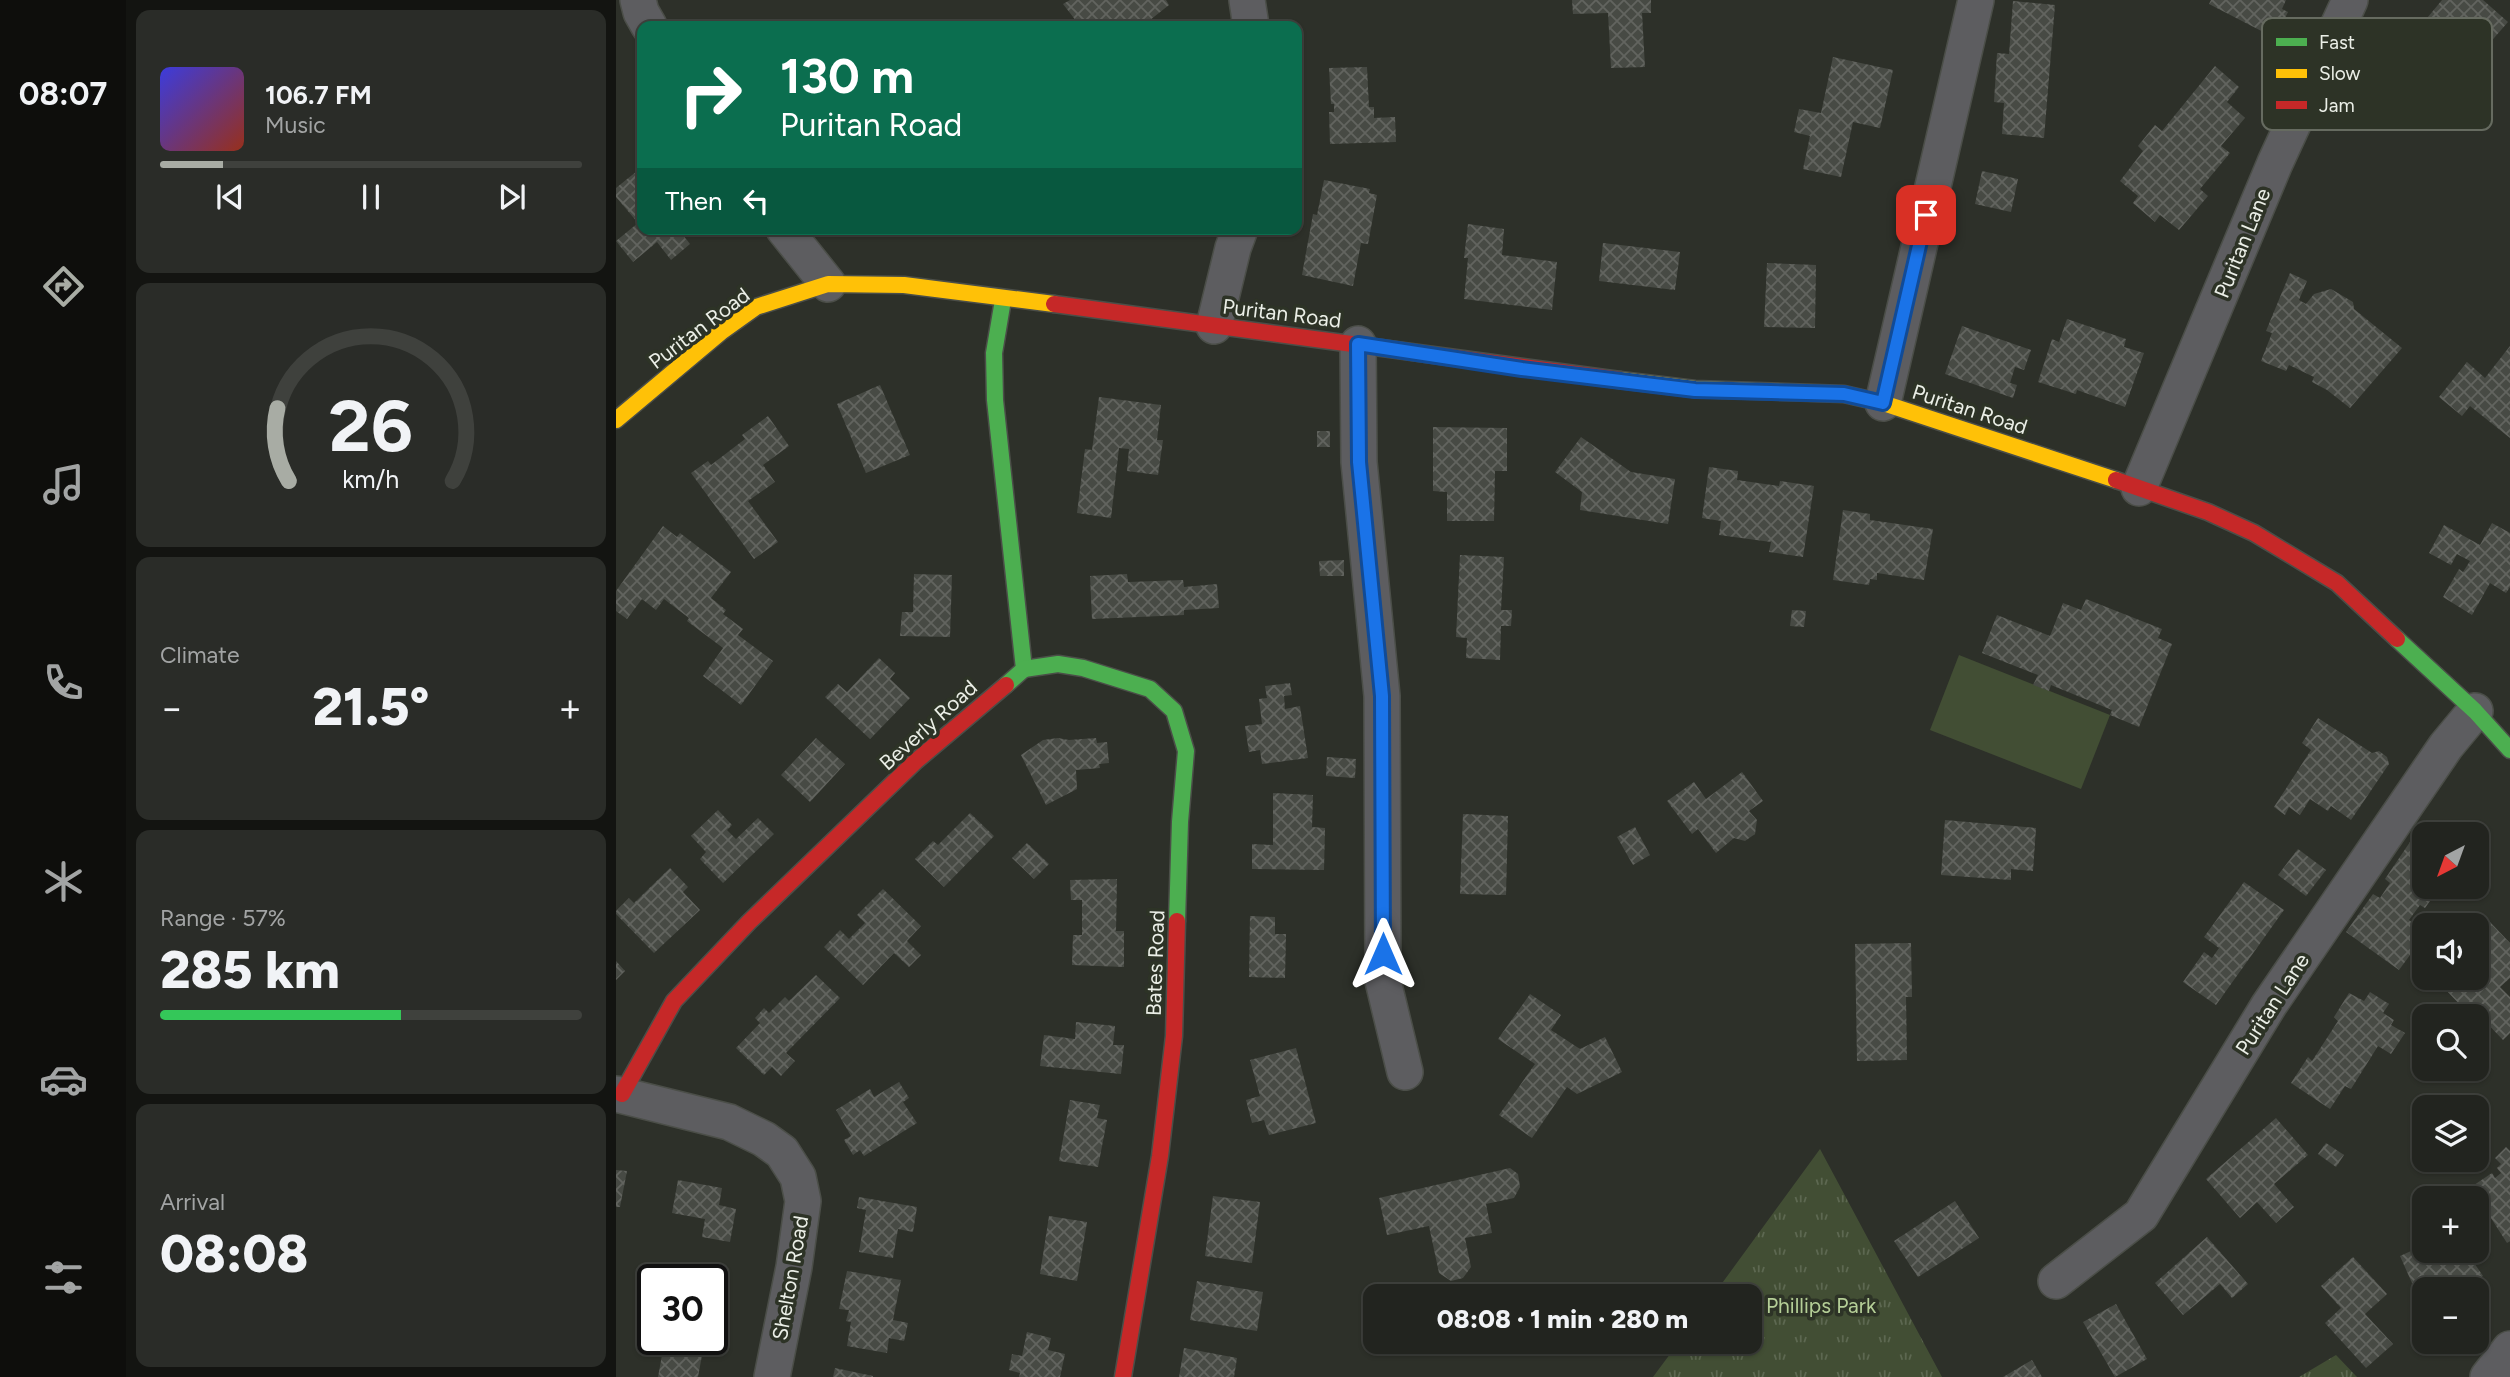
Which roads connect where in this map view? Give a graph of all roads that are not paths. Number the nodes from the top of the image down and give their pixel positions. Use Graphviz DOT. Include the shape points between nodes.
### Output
graph roads {
  1 [pos="638,0"];
  2 [pos="1247,0"];
  3 [pos="1976,0"];
  4 [pos="2350,0"];
  5 [pos="2342,18"];
  6 [pos="646,21"];
  7 [pos="1250,21"];
  8 [pos="2290,130"];
  9 [pos="788,235"];
  10 [pos="1238,235"];
  11 [pos="828,284"];
  12 [pos="1003,300"];
  13 [pos="1214,326"];
  14 [pos="1358,344"];
  15 [pos="1883,403"];
  16 [pos="616,420"];
  17 [pos="2139,488"];
  18 [pos="1024,669"];
  19 [pos="2475,711"];
  20 [pos="2508,741"];
  21 [pos="1405,1072"];
  22 [pos="619,1094"];
  23 [pos="2056,1281"];
  24 [pos="2510,1349"];
  25 [pos="772,1377"];
  26 [pos="1123,1377"];
  27 [pos="2488,1377"];
  1 -- 6 [label="street"];
  2 -- 7 [label="street"];
  3 -- 15 [label="street"];
  4 -- 5 [label="street, Puritan Lane"];
  8 -- 17 [label="street, Puritan Lane"];
  9 -- 11 [label="street"];
  10 -- 13 [label="street"];
  11 -- 12 [label="street, Puritan Road" via="904,285"];
  11 -- 16 [label="street, Puritan Road" via="756,307"];
  12 -- 13 [label="street, Puritan Road"];
  12 -- 18 [label="street" via="994,353 995,400"];
  13 -- 14 [label="street, Puritan Road"];
  14 -- 15 [label="street, Puritan Road" via="1695,390 1844,394"];
  14 -- 21 [label="street" via="1359,462 1382,696 1383,981"];
  15 -- 17 [label="street, Puritan Road"];
  17 -- 19 [label="street, Puritan Road" via="2254,533 2337,583"];
  18 -- 22 [label="street, Beverly Road" via="916,761 749,922 674,1001"];
  18 -- 26 [label="street, Bates Road" via="1058,664 1150,689 1174,711 1186,751 1174,1036 1160,1156"];
  19 -- 20 [label="street, Puritan Road"];
  19 -- 23 [label="street, Puritan Lane" via="2446,746 2269,1005 2141,1215"];
  22 -- 25 [label="street, Shelton Road" via="729,1122 782,1152 798,1177 803,1201"];
  24 -- 27 [label="street"];
}
